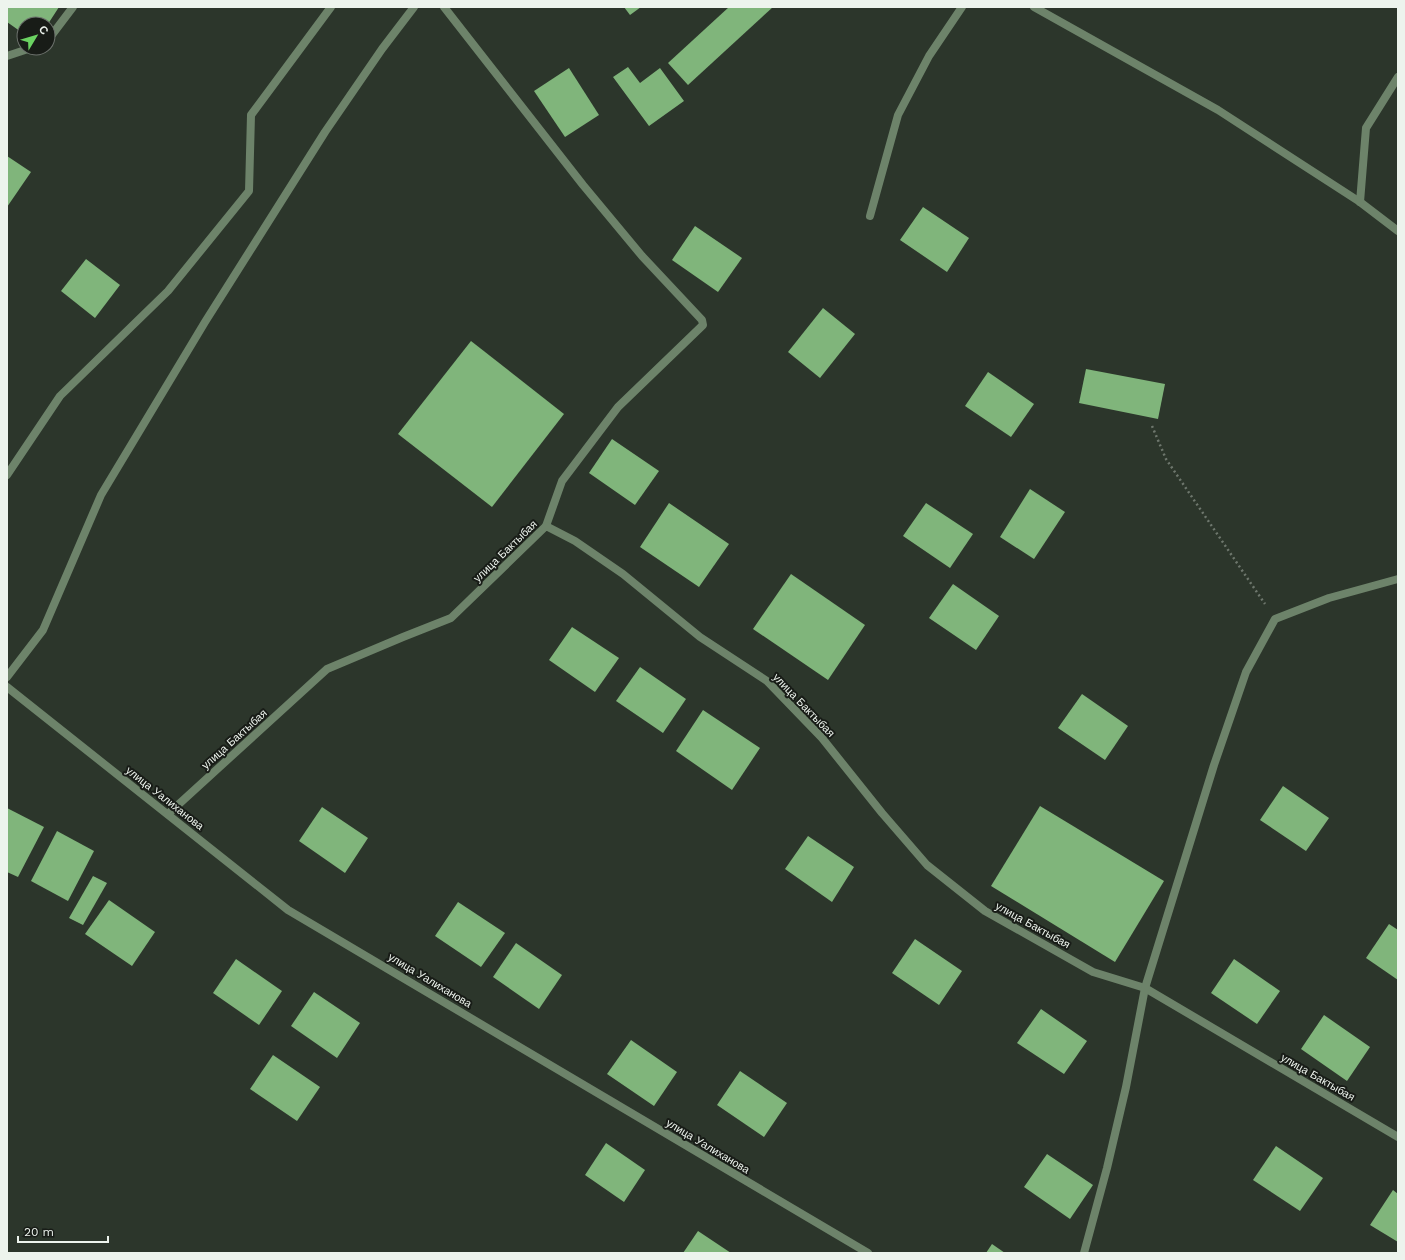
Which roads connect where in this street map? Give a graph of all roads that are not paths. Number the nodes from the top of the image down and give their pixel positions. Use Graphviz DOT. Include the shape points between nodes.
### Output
graph roads {
  1 [pos="74,7"];
  2 [pos="331,7"];
  3 [pos="414,7"];
  4 [pos="444,7"];
  5 [pos="962,7"];
  6 [pos="1034,7"];
  7 [pos="56,30"];
  8 [pos="1398,77"];
  9 [pos="1360,202"];
  10 [pos="870,216"];
  11 [pos="1398,231"];
  12 [pos="7,475"];
  13 [pos="546,526"];
  14 [pos="1398,579"];
  15 [pos="7,677"];
  16 [pos="7,687"];
  17 [pos="168,814"];
  18 [pos="1145,988"];
  19 [pos="1398,1136"];
  20 [pos="868,1253"];
  21 [pos="1084,1253"];
  1 -- 7 [label="street"];
  2 -- 12 [label="street" via="251,115 249,191 168,291 60,396"];
  3 -- 15 [label="street" via="325,132 205,322 101,495 43,630"];
  4 -- 13 [label="street" via="583,185 642,256 702,320 703,325 618,407 562,481"];
  5 -- 10 [label="street" via="929,56 898,115"];
  6 -- 9 [label="street" via="1218,110"];
  8 -- 9 [label="street" via="1366,128"];
  9 -- 11 [label="street"];
  13 -- 17 [label="street, улица Бактыбая" via="451,618 327,669"];
  13 -- 18 [label="street, улица Бактыбая" via="575,541 623,574 700,637 767,681 822,738 927,865 985,911 1093,972"];
  14 -- 18 [label="street" via="1329,598 1275,619 1246,672 1214,765"];
  16 -- 17 [label="street, улица Уалиханова"];
  17 -- 20 [label="street, улица Уалиханова" via="288,910"];
  18 -- 19 [label="street, улица Бактыбая"];
  18 -- 21 [label="street" via="1126,1087"];
}
